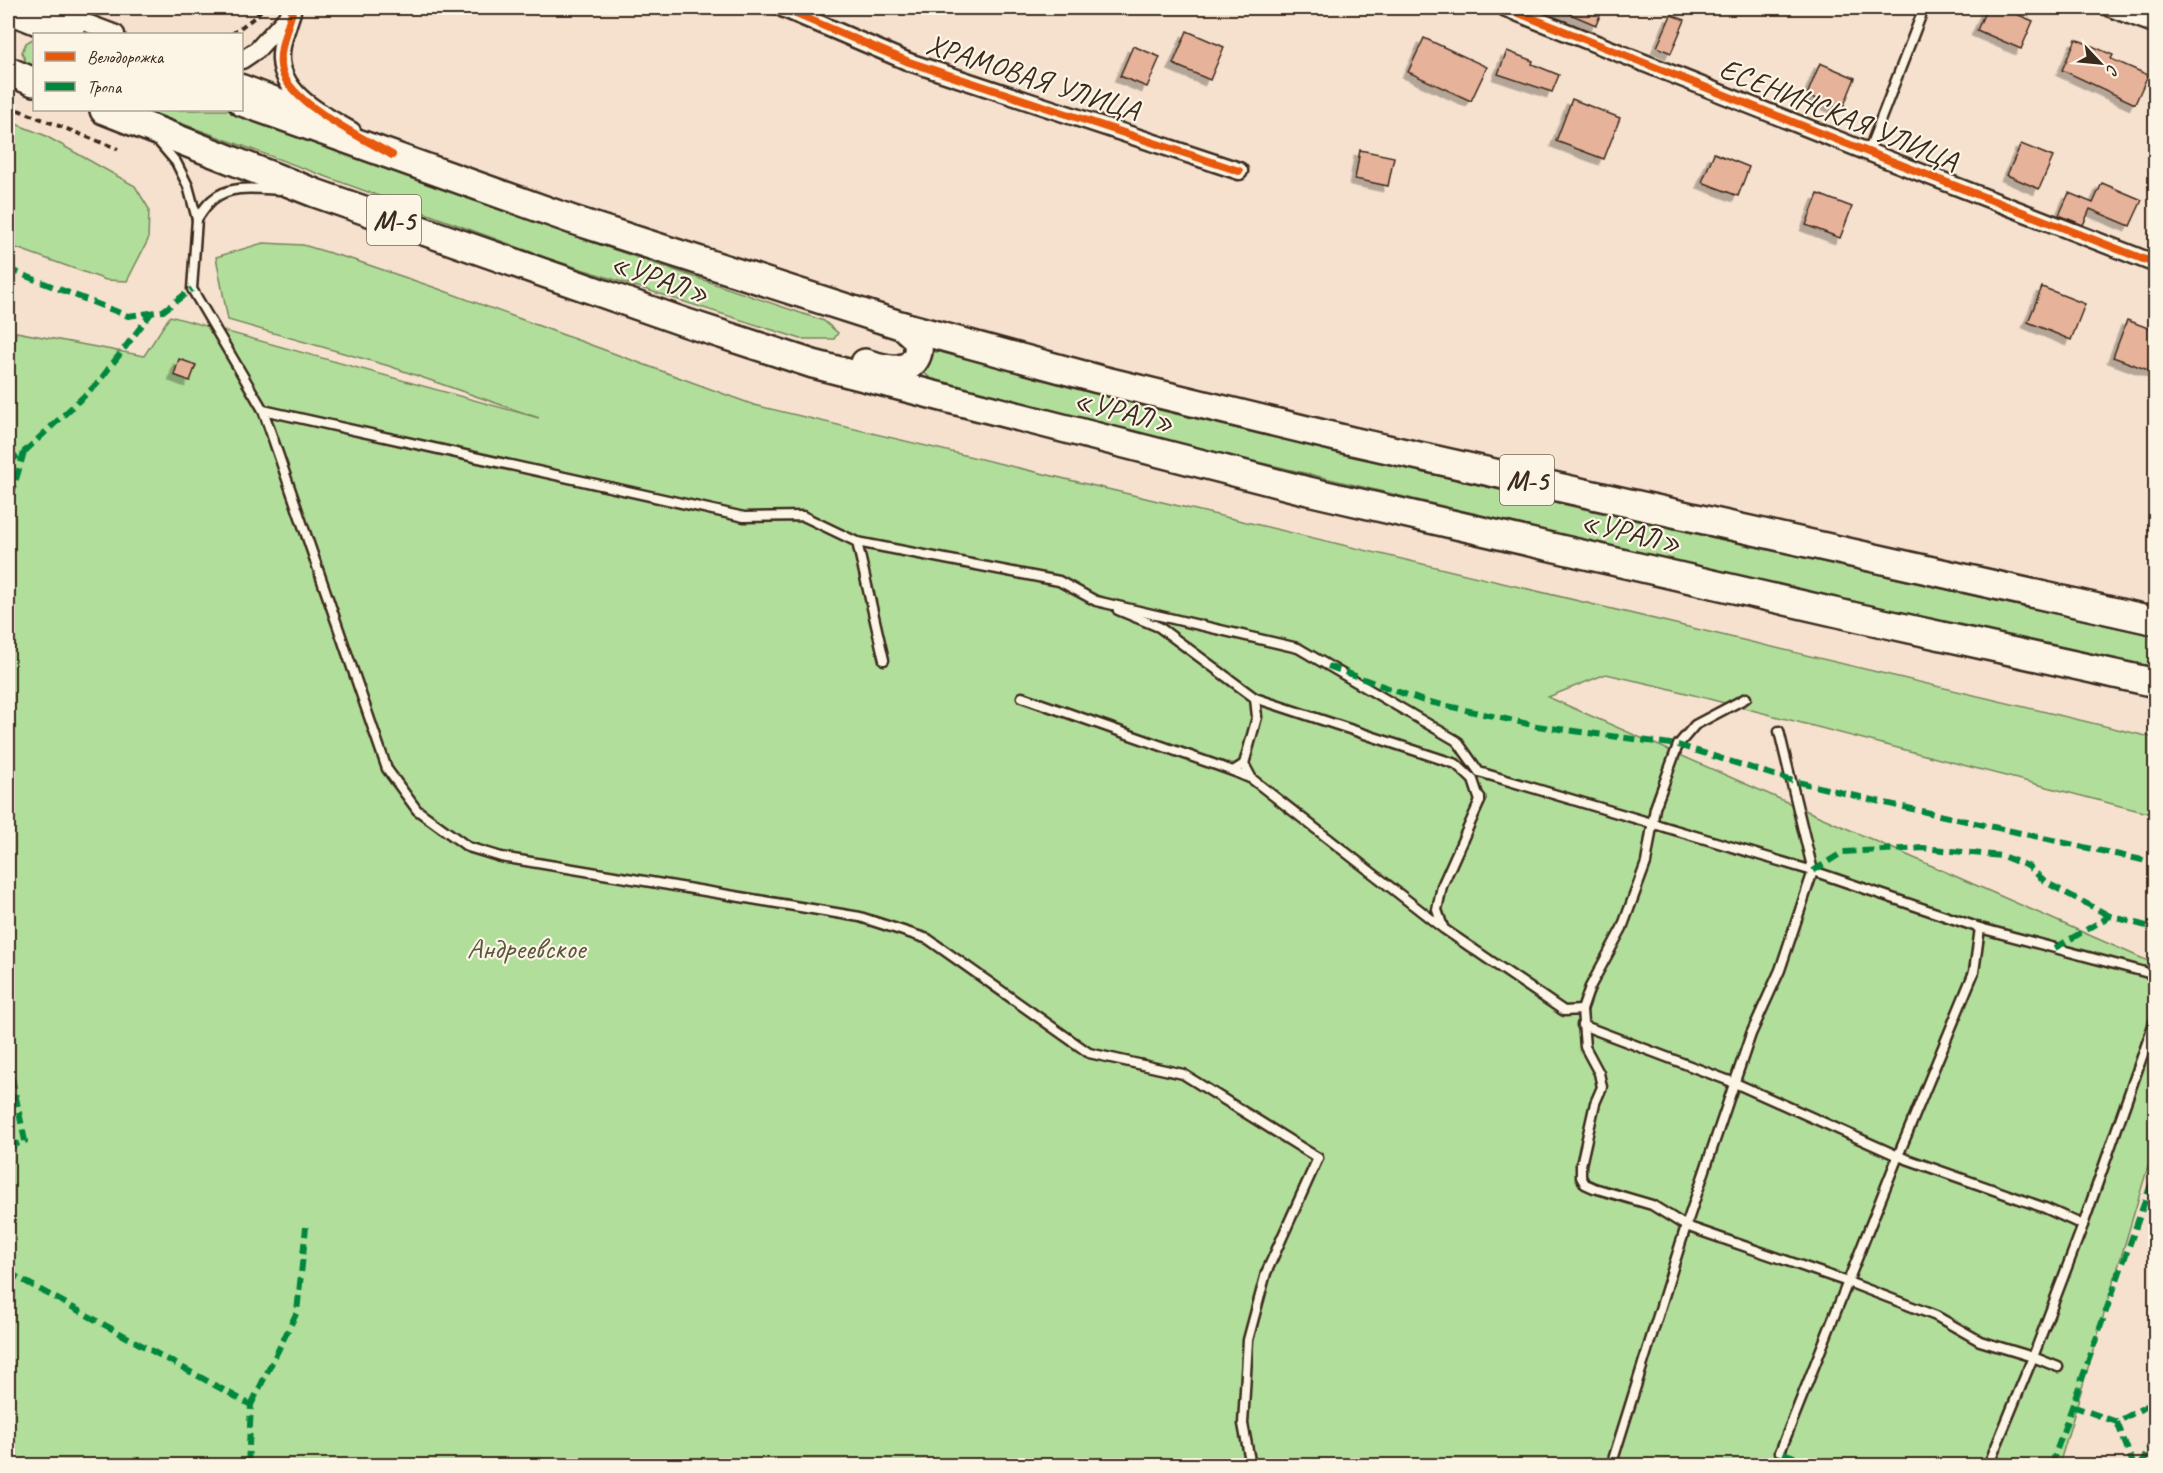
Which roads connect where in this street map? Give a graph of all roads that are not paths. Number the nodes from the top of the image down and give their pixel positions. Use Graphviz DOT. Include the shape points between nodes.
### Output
graph roads {
  1 [pos="47,8"];
  2 [pos="782,8"];
  3 [pos="1506,8"];
  4 [pos="1924,8"];
  5 [pos="2110,8"];
  6 [pos="8,9"];
  7 [pos="293,10"];
  8 [pos="2156,25"];
  9 [pos="68,33"];
  10 [pos="113,33"];
  11 [pos="243,59"];
  12 [pos="8,71"];
  13 [pos="33,82"];
  14 [pos="243,83"];
  15 [pos="243,102"];
  16 [pos="107,111"];
  17 [pos="319,111"];
  18 [pos="147,127"];
  19 [pos="1868,152"];
  20 [pos="392,155"];
  21 [pos="1239,171"];
  22 [pos="315,193"];
  23 [pos="197,219"];
  24 [pos="2156,264"];
  25 [pos="687,323"];
  26 [pos="903,326"];
  27 [pos="263,410"];
  28 [pos="857,542"];
  29 [pos="1096,601"];
  30 [pos="2156,621"];
  31 [pos="884,660"];
  32 [pos="2156,683"];
  33 [pos="1022,697"];
  34 [pos="1254,698"];
  35 [pos="1746,698"];
  36 [pos="1779,731"];
  37 [pos="1244,764"];
  38 [pos="1233,771"];
  39 [pos="1479,772"];
  40 [pos="1252,779"];
  41 [pos="1480,801"];
  42 [pos="1652,823"];
  43 [pos="1813,871"];
  44 [pos="1980,928"];
  45 [pos="1444,929"];
  46 [pos="2156,975"];
  47 [pos="1582,1010"];
  48 [pos="2156,1017"];
  49 [pos="1582,1025"];
  50 [pos="1736,1083"];
  51 [pos="1898,1156"];
  52 [pos="2083,1225"];
  53 [pos="1686,1226"];
  54 [pos="1848,1282"];
  55 [pos="2033,1357"];
  56 [pos="2058,1367"];
  57 [pos="1780,1452"];
  58 [pos="1251,1466"];
  59 [pos="1611,1466"];
  60 [pos="1988,1466"];
  1 -- 10 [label="street"];
  2 -- 21 [label="street, ХРАМОВАЯ УЛИЦА" via="909,62"];
  3 -- 19 [label="street, ЕСЕНИНСКАЯ УЛИЦА"];
  4 -- 19 [label="lane"];
  5 -- 8 [label="street"];
  6 -- 9 [label="main road"];
  7 -- 11 [label="street" via="257,50"];
  7 -- 17 [label="street" via="281,52 282,71 292,90"];
  12 -- 13 [label="main road"];
  14 -- 17 [label="street"];
  15 -- 20 [label="main road, «УРАЛ» / М-5"];
  16 -- 18 [label="main road, «УРАЛ» / М-5"];
  17 -- 20 [label="street"];
  18 -- 22 [label="main road, «УРАЛ» / М-5"];
  18 -- 23 [label="lane" via="176,162"];
  19 -- 24 [label="street, ЕСЕНИНСКАЯ УЛИЦА"];
  20 -- 26 [label="main road, «УРАЛ» / М-5" via="573,220"];
  22 -- 23 [label="lane" via="244,188 225,192 212,200"];
  22 -- 25 [label="main road, «УРАЛ» / М-5"];
  23 -- 27 [label="lane" via="192,289"];
  25 -- 26 [label="main road" via="702,318 721,320 875,366 898,369 911,365 919,347"];
  25 -- 32 [label="main road, «УРАЛ» / М-5" via="813,364 1308,491"];
  26 -- 30 [label="main road, «УРАЛ» / М-5" via="1352,441"];
  27 -- 28 [label="lane" via="744,517 802,516"];
  27 -- 58 [label="lane" via="387,769 417,810 468,847 501,857 860,917 928,939 1089,1053 1183,1074 1318,1158 1266,1273 1248,1340 1242,1424"];
  28 -- 29 [label="lane" via="1059,581"];
  28 -- 31 [label="lane"];
  29 -- 34 [label="lane" via="1159,627"];
  29 -- 39 [label="lane" via="1298,648 1457,741"];
  33 -- 38 [label="lane"];
  34 -- 37 [label="lane" via="1257,717"];
  34 -- 41 [label="lane" via="1455,764 1473,780"];
  35 -- 42 [label="lane" via="1695,724 1678,745"];
  36 -- 43 [label="lane"];
  37 -- 38 [label="lane"];
  37 -- 40 [label="lane"];
  38 -- 40 [label="lane"];
  39 -- 41 [label="lane"];
  39 -- 42 [label="lane"];
  40 -- 45 [label="lane"];
  41 -- 45 [label="lane" via="1442,886 1437,910"];
  42 -- 43 [label="lane"];
  42 -- 47 [label="lane" via="1646,863 1622,928"];
  43 -- 44 [label="lane"];
  43 -- 50 [label="lane"];
  44 -- 46 [label="lane"];
  44 -- 51 [label="lane" via="1974,972"];
  45 -- 47 [label="lane" via="1564,1011"];
  47 -- 49 [label="lane"];
  48 -- 52 [label="lane"];
  49 -- 50 [label="lane"];
  49 -- 53 [label="lane" via="1585,1047 1602,1087 1595,1103 1581,1177 1585,1184 1652,1205"];
  50 -- 51 [label="lane"];
  50 -- 53 [label="lane"];
  51 -- 52 [label="lane"];
  51 -- 54 [label="lane"];
  52 -- 55 [label="lane"];
  53 -- 54 [label="lane"];
  53 -- 59 [label="lane"];
  54 -- 55 [label="lane" via="1936,1316 1980,1341"];
  54 -- 57 [label="lane"];
  55 -- 56 [label="lane"];
  55 -- 60 [label="lane"];
}
